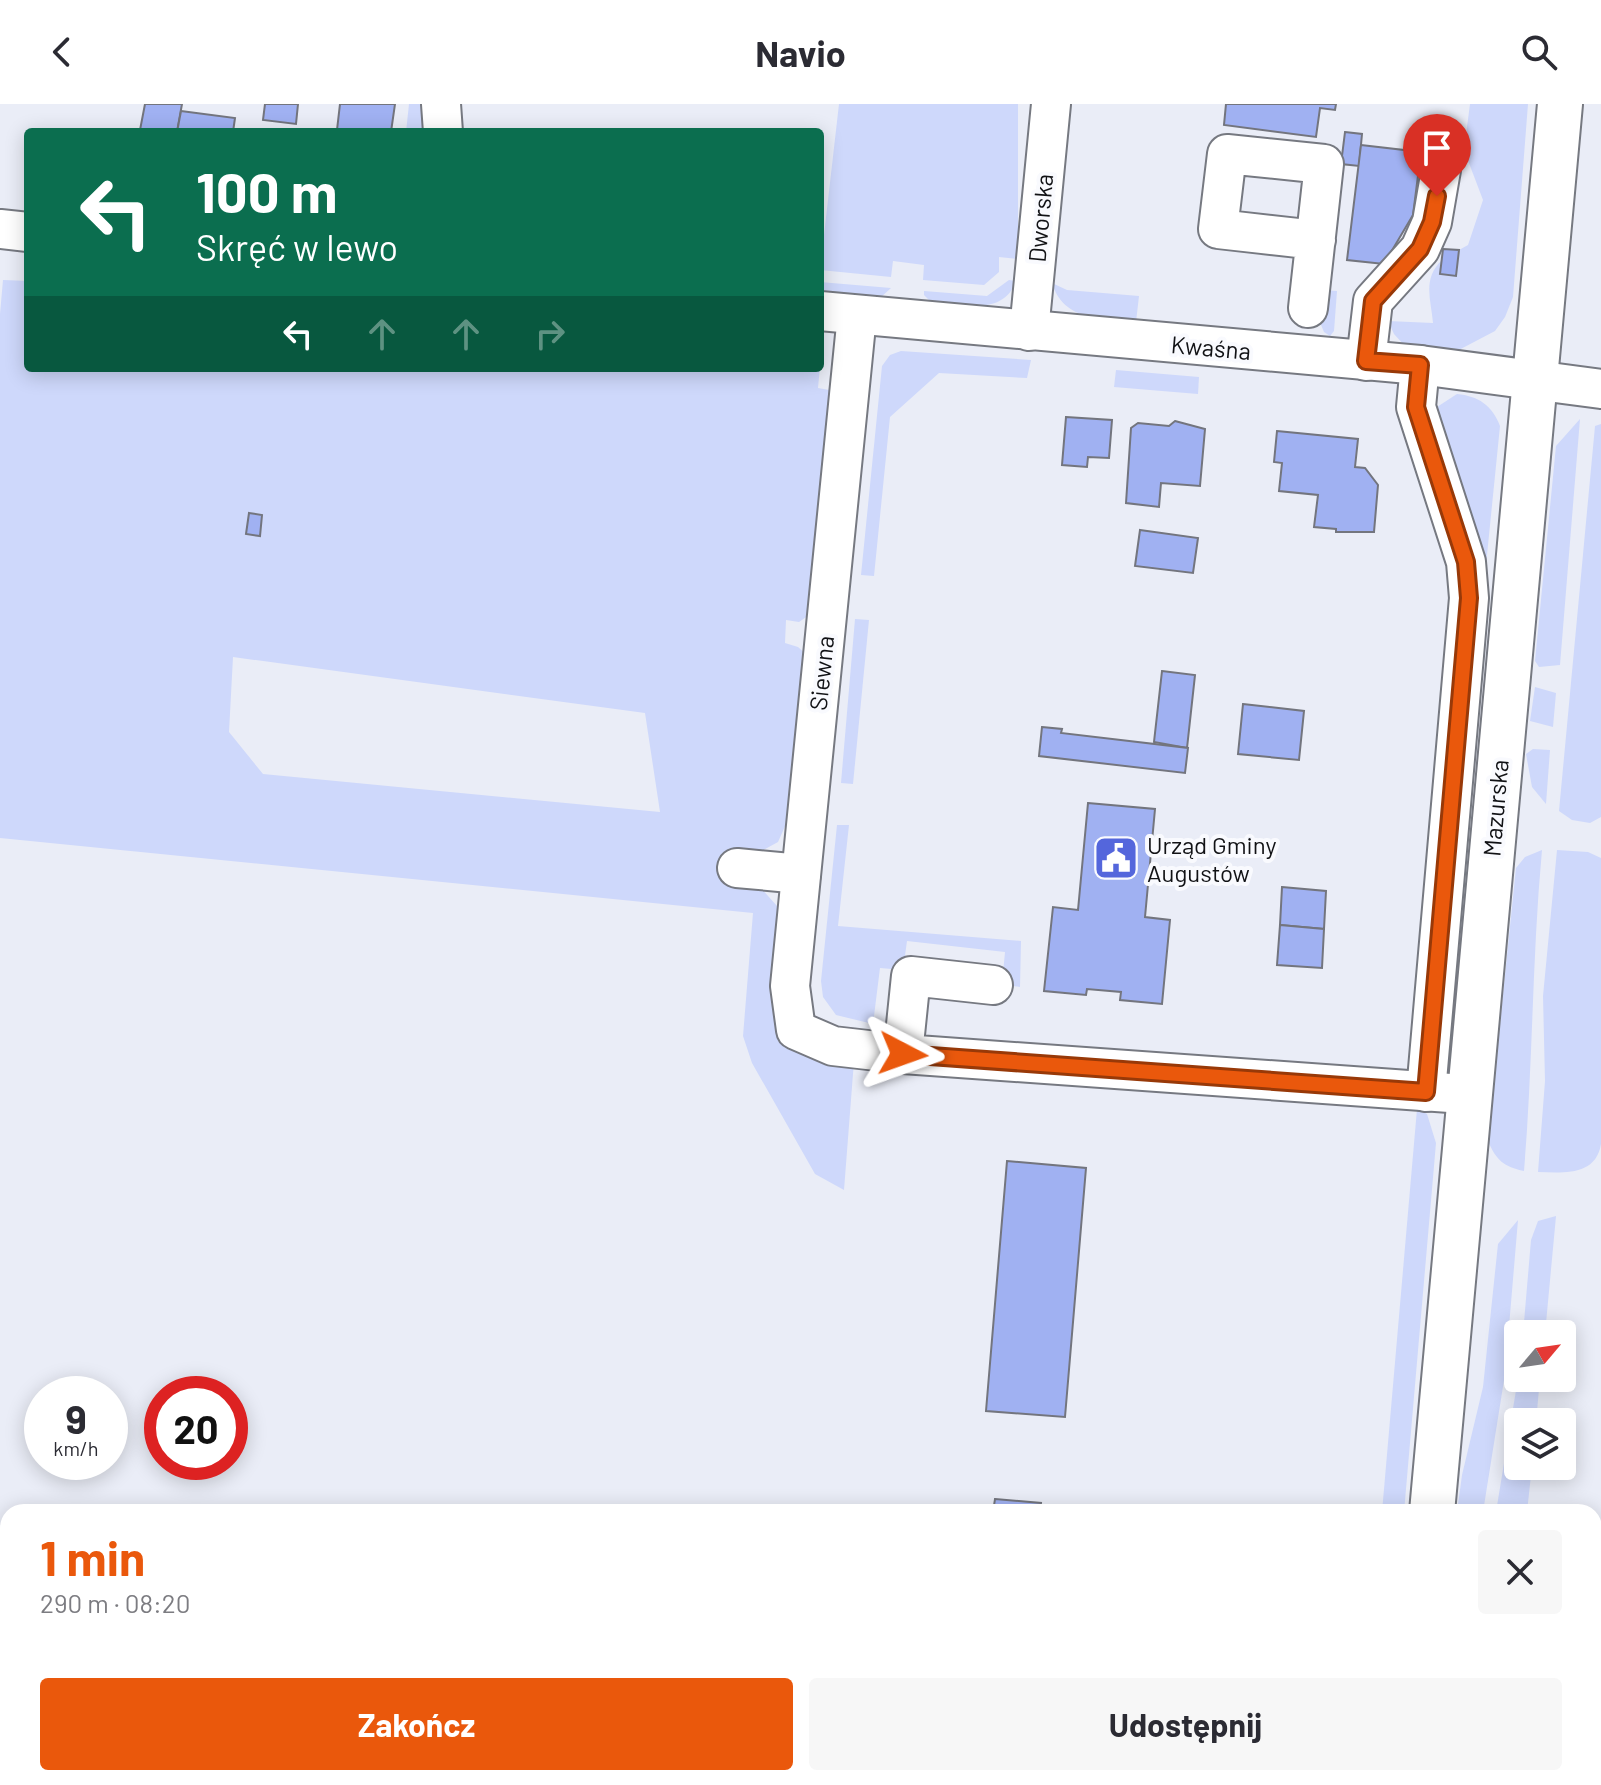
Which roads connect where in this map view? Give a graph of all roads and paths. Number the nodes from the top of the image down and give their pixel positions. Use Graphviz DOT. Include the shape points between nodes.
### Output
graph roads {
  1 [pos="441,104"];
  2 [pos="1051,104"];
  3 [pos="1560,104"];
  4 [pos="443,128"];
  5 [pos="1441,170"];
  6 [pos="0,229"];
  7 [pos="24,232"];
  8 [pos="1316,240"];
  9 [pos="1308,308"];
  10 [pos="838,313"];
  11 [pos="1029,331"];
  12 [pos="1366,361"];
  13 [pos="1420,365"];
  14 [pos="1534,381"];
  15 [pos="1601,389"];
  16 [pos="737,868"];
  17 [pos="801,874"];
  18 [pos="993,985"];
  19 [pos="903,1054"];
  20 [pos="1447,1093"];
  21 [pos="1432,1504"];
  1 -- 4 [label="street"];
  2 -- 11 [label="street, Dworska"];
  3 -- 14 [label="main road, Mazurska"];
  5 -- 12 [label="street" via="1432,222 1420,249 1373,301"];
  6 -- 7 [label="street"];
  8 -- 9 [label="street"];
  10 -- 11 [label="street, Kwaśna"];
  10 -- 17 [label="street, Siewna"];
  11 -- 12 [label="street, Kwaśna"];
  12 -- 13 [label="street, Kwaśna"];
  13 -- 14 [label="street, Kwaśna"];
  13 -- 20 [label="street" via="1416,407 1466,562 1469,598"];
  14 -- 15 [label="street, Kwaśna"];
  14 -- 20 [label="main road, Mazurska"];
  16 -- 17 [label="street"];
  17 -- 19 [label="street, Siewna" via="790,986 796,1030 833,1046"];
  18 -- 19 [label="street" via="911,976"];
  19 -- 20 [label="street"];
  20 -- 21 [label="main road, Mazurska"];
}
